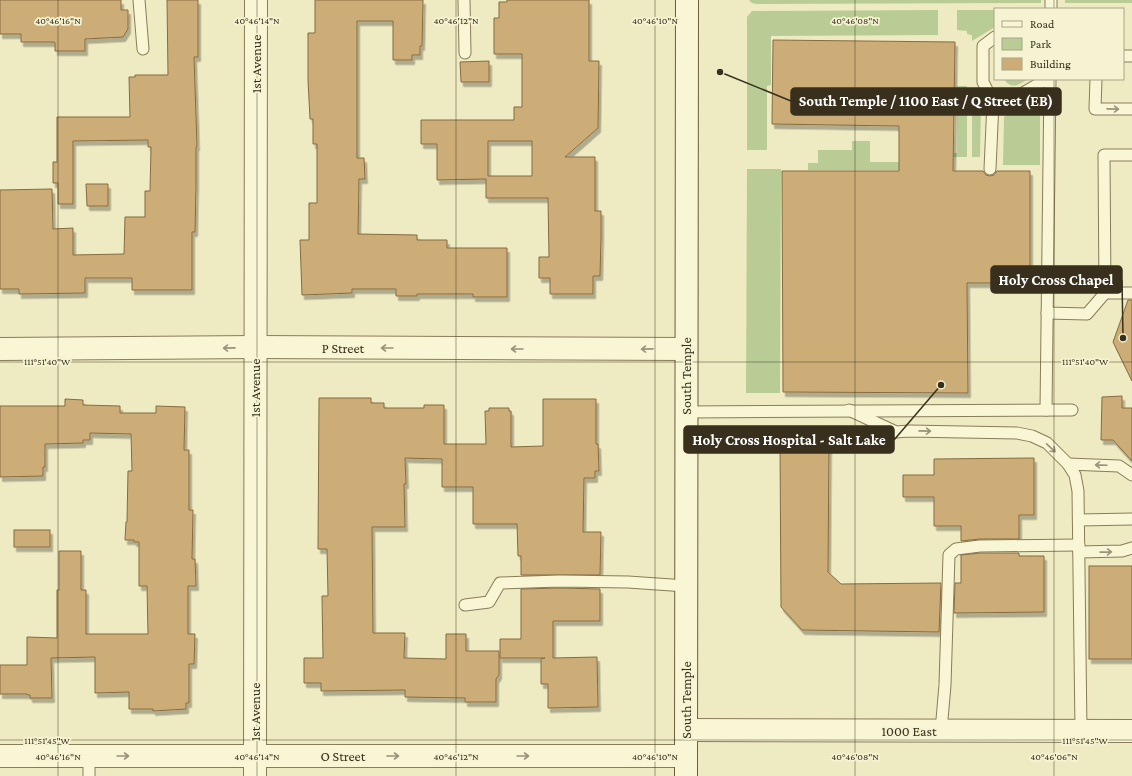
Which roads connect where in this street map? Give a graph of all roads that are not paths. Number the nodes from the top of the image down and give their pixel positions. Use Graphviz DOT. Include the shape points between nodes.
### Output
graph roads {
  1 [pos="139,0"];
  2 [pos="256,0"];
  3 [pos="464,0"];
  4 [pos="687,0"];
  5 [pos="994,38"];
  6 [pos="143,49"];
  7 [pos="465,53"];
  8 [pos="1046,80"];
  9 [pos="1048,80"];
  10 [pos="1096,80"];
  11 [pos="993,102"];
  12 [pos="1132,109"];
  13 [pos="1132,155"];
  14 [pos="990,169"];
  15 [pos="1132,293"];
  16 [pos="1105,294"];
  17 [pos="1047,313"];
  18 [pos="256,348"];
  19 [pos="0,349"];
  20 [pos="686,349"];
  21 [pos="849,410"];
  22 [pos="1046,410"];
  23 [pos="1072,410"];
  24 [pos="686,412"];
  25 [pos="1068,464"];
  26 [pos="1132,475"];
  27 [pos="1132,519"];
  28 [pos="1079,520"];
  29 [pos="1079,548"];
  30 [pos="1132,548"];
  31 [pos="686,586"];
  32 [pos="465,605"];
  33 [pos="686,730"];
  34 [pos="941,731"];
  35 [pos="1081,731"];
  36 [pos="1132,731"];
  37 [pos="0,756"];
  38 [pos="89,766"];
  39 [pos="255,766"];
  40 [pos="686,766"];
  1 -- 6 [label="lane"];
  2 -- 18 [label="street, 1st Avenue"];
  3 -- 7 [label="lane"];
  4 -- 20 [label="street, South Temple"];
  5 -- 11 [label="lane" via="983,46 983,82"];
  8 -- 11 [label="lane" via="1006,103"];
  9 -- 17 [label="lane"];
  10 -- 12 [label="lane, one-way" via="1095,109"];
  11 -- 14 [label="lane"];
  13 -- 16 [label="lane" via="1104,155"];
  15 -- 16 [label="lane"];
  16 -- 17 [label="lane" via="1087,314"];
  17 -- 22 [label="lane"];
  18 -- 19 [label="street, P Street, one-way"];
  20 -- 18 [label="street, P Street, one-way"];
  18 -- 39 [label="street, 1st Avenue"];
  20 -- 24 [label="street, South Temple"];
  21 -- 22 [label="lane"];
  21 -- 24 [label="lane"];
  21 -- 25 [label="lane, one-way" via="896,432 1017,432 1047,443"];
  22 -- 23 [label="lane"];
  24 -- 31 [label="street, South Temple"];
  26 -- 25 [label="lane, one-way" via="1119,466"];
  25 -- 28 [label="lane" via="1076,475"];
  27 -- 28 [label="lane"];
  28 -- 29 [label="lane"];
  29 -- 30 [label="lane, one-way" via="1122,551"];
  29 -- 34 [label="lane" via="980,546 956,549 948,555 945,685"];
  29 -- 35 [label="lane"];
  31 -- 32 [label="lane" via="628,582 500,583 489,602"];
  31 -- 33 [label="street, South Temple"];
  33 -- 34 [label="street, 1000 East"];
  33 -- 40 [label="street, South Temple"];
  34 -- 35 [label="street, 1000 East"];
  35 -- 36 [label="street, 1000 East"];
  37 -- 38 [label="street, O Street"];
  38 -- 39 [label="street, O Street, one-way"];
  39 -- 40 [label="street, O Street, one-way"];
}
